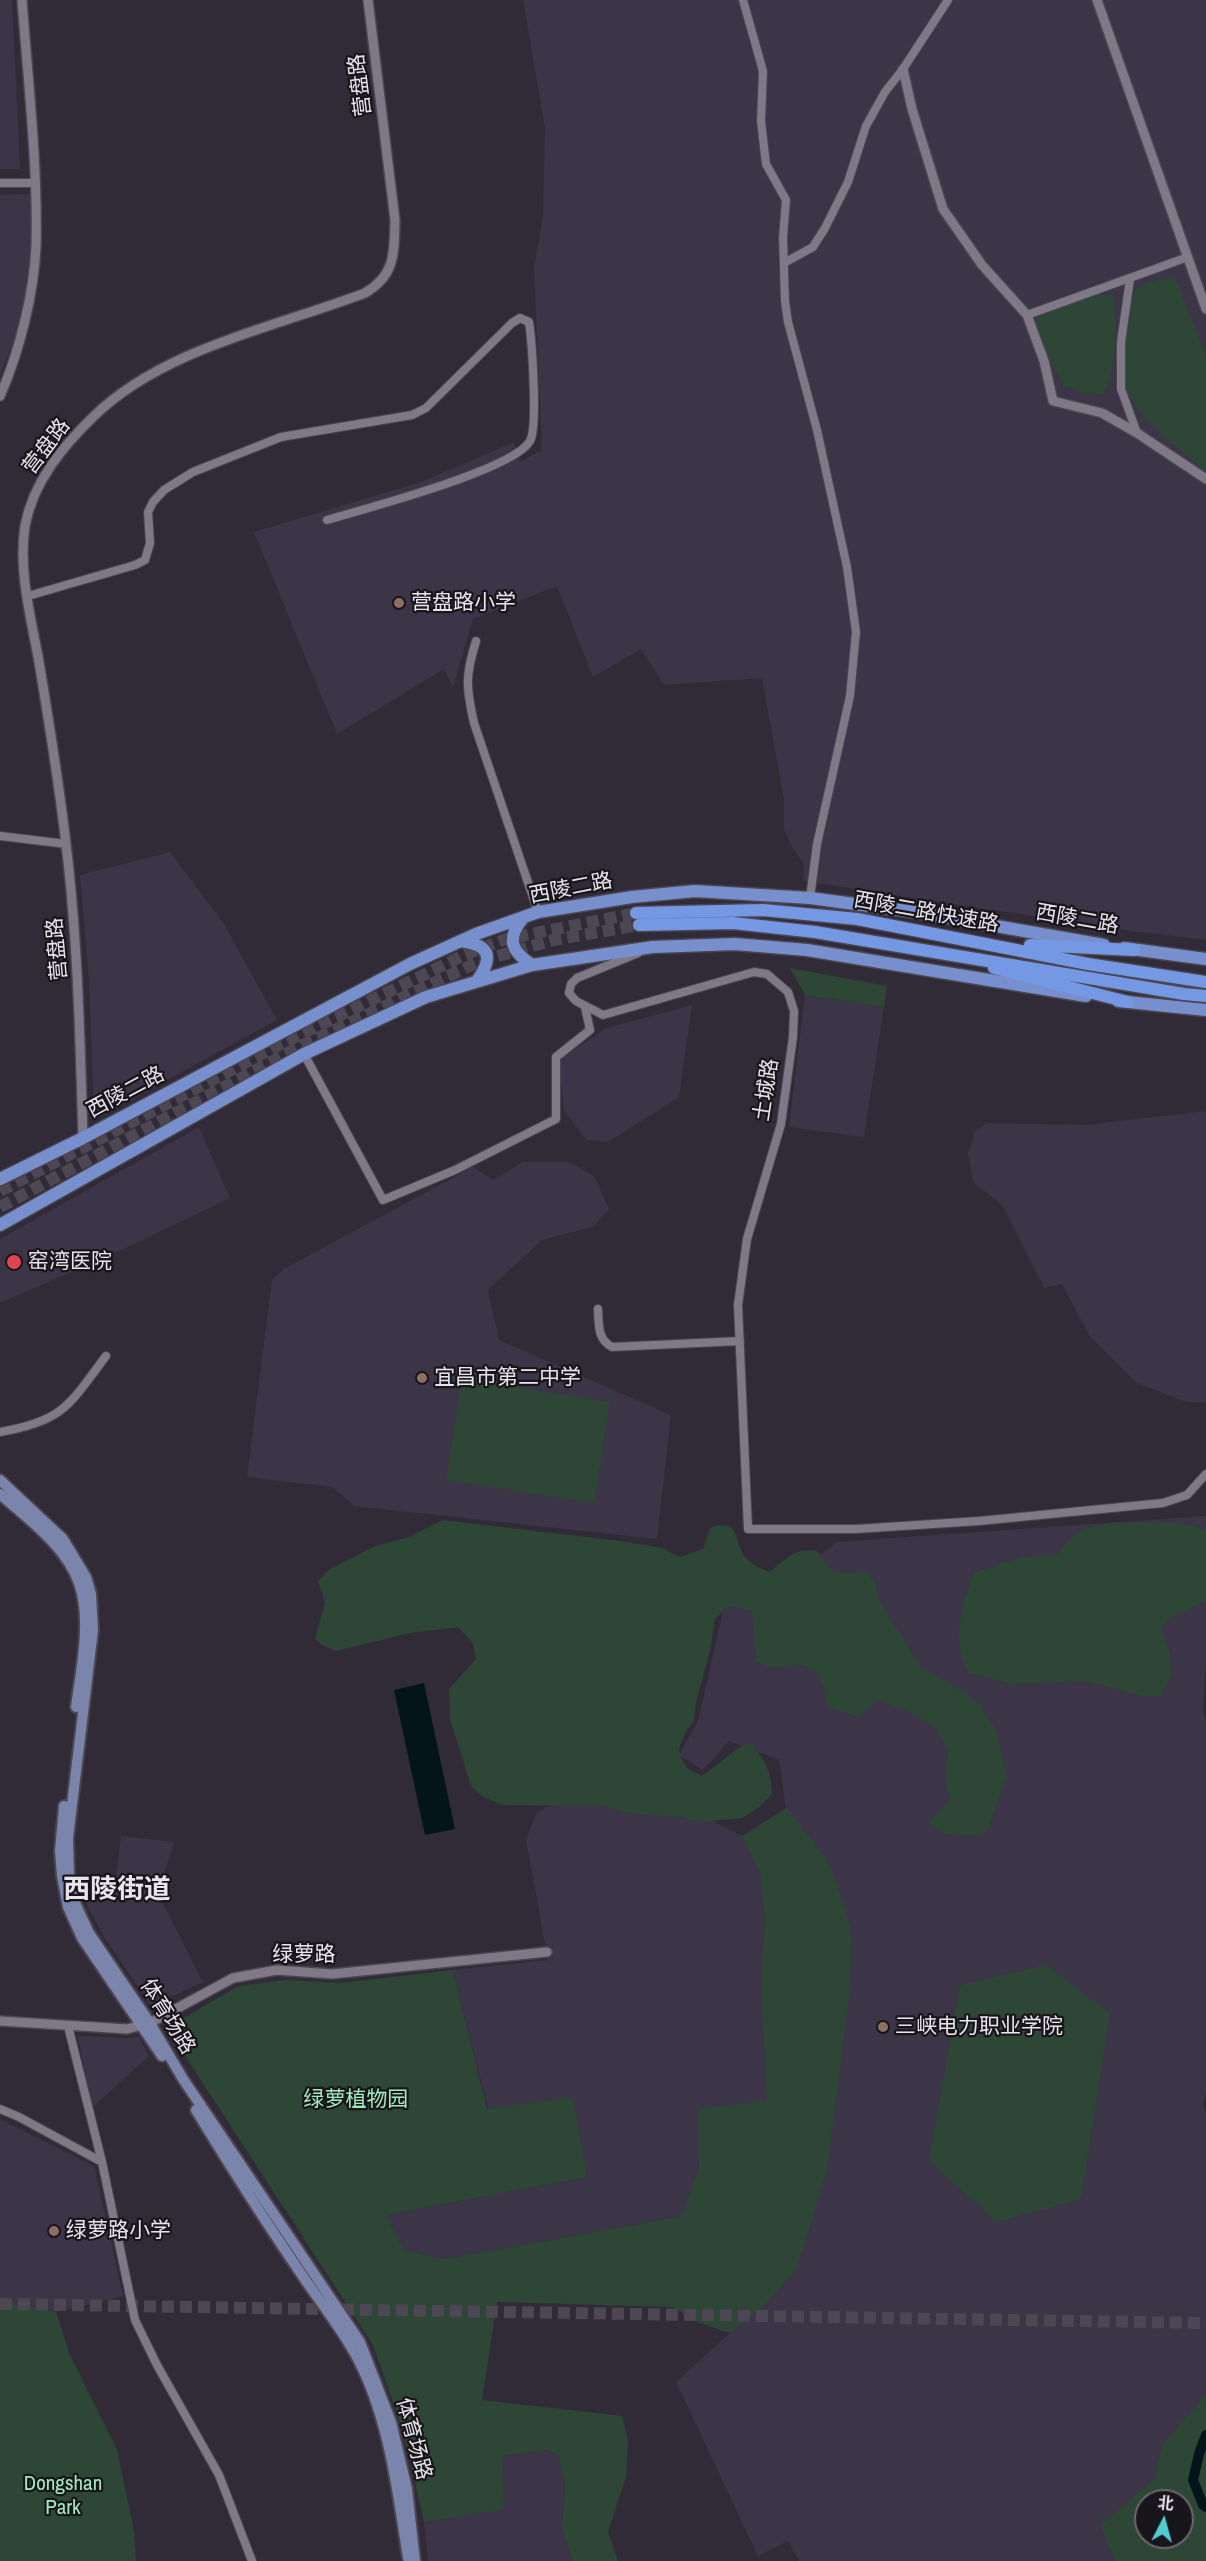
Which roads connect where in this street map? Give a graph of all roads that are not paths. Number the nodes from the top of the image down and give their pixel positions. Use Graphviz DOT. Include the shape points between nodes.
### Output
graph roads {
  1 [pos="22,0"];
  2 [pos="368,0"];
  3 [pos="743,0"];
  4 [pos="948,0"];
  5 [pos="1097,0"];
  6 [pos="903,69"];
  7 [pos="0,183"];
  8 [pos="35,183"];
  9 [pos="1188,257"];
  10 [pos="784,263"];
  11 [pos="1130,279"];
  12 [pos="1206,309"];
  13 [pos="1028,315"];
  14 [pos="0,396"];
  15 [pos="1137,433"];
  16 [pos="1206,479"];
  17 [pos="327,520"];
  18 [pos="28,596"];
  19 [pos="476,641"];
  20 [pos="0,836"];
  21 [pos="66,844"];
  22 [pos="810,898"];
  23 [pos="538,912"];
  24 [pos="524,917"];
  25 [pos="973,940"];
  26 [pos="461,941"];
  27 [pos="882,941"];
  28 [pos="653,947"];
  29 [pos="1134,950"];
  30 [pos="1206,958"];
  31 [pos="532,965"];
  32 [pos="477,981"];
  33 [pos="1206,982"];
  34 [pos="1206,996"];
  35 [pos="1128,1002"];
  36 [pos="585,1007"];
  37 [pos="1206,1010"];
  38 [pos="304,1054"];
  39 [pos="83,1138"];
  40 [pos="0,1179"];
  41 [pos="0,1226"];
  42 [pos="598,1309"];
  43 [pos="740,1341"];
  44 [pos="106,1356"];
  45 [pos="0,1432"];
  46 [pos="1206,1474"];
  47 [pos="0,1480"];
  48 [pos="0,1494"];
  49 [pos="547,1952"];
  50 [pos="0,2021"];
  51 [pos="146,2025"];
  52 [pos="68,2026"];
  53 [pos="0,2109"];
  54 [pos="102,2162"];
  55 [pos="411,2560"];
  56 [pos="252,2561"];
  1 -- 8 [label="street"];
  2 -- 18 [label="street, 营盘路" via="395,220 394,253 388,272 365,293 208,348 149,376 94,416 49,466 36,489 29,509 24,554"];
  3 -- 10 [label="street" via="764,71 761,121 766,164 786,200"];
  4 -- 6 [label="street"];
  5 -- 9 [label="street"];
  6 -- 10 [label="street" via="866,126 848,182 825,228 813,247"];
  6 -- 13 [label="street" via="943,209 982,265"];
  7 -- 8 [label="street"];
  8 -- 14 [label="street" via="36,248 25,318"];
  9 -- 11 [label="street"];
  9 -- 12 [label="street"];
  10 -- 22 [label="street" via="789,322 847,567 856,632 850,696 817,844"];
  11 -- 13 [label="street"];
  11 -- 15 [label="street" via="1121,342 1121,389"];
  13 -- 15 [label="street" via="1053,401 1102,412"];
  15 -- 16 [label="street"];
  17 -- 18 [label="street" via="473,475 518,453 530,441 533,428 529,322 520,318 512,323 426,408 412,415 281,437 193,472 153,502 148,512 150,543 145,560"];
  18 -- 21 [label="street, 营盘路"];
  19 -- 23 [label="street" via="466,671 468,699"];
  20 -- 21 [label="street"];
  21 -- 39 [label="street, 营盘路" via="79,972"];
  22 -- 23 [label="main road, 西陵二路" via="695,891"];
  22 -- 29 [label="main road, 西陵二路"];
  23 -- 24 [label="main road, 西陵二路"];
  24 -- 26 [label="main road, 西陵二路"];
  24 -- 31 [label="main road" via="515,927 512,943 517,954"];
  25 -- 27 [label="highway, 西陵二路快速路" via="857,919 763,910 637,919 733,923"];
  25 -- 29 [label="highway"];
  25 -- 33 [label="highway, 西陵二路快速路" via="1088,964"];
  26 -- 32 [label="main road" via="480,945 488,956"];
  26 -- 39 [label="main road, 西陵二路" via="343,998"];
  27 -- 34 [label="highway, 西陵二路快速路"];
  27 -- 35 [label="highway"];
  28 -- 31 [label="main road"];
  28 -- 35 [label="main road" via="735,944 807,950"];
  28 -- 36 [label="street" via="585,974 571,984 569,993"];
  29 -- 30 [label="main road, 西陵二路"];
  31 -- 32 [label="main road"];
  32 -- 38 [label="main road" via="426,997"];
  35 -- 37 [label="main road"];
  36 -- 38 [label="street" via="590,1030 555,1057 556,1119 455,1170 383,1200"];
  36 -- 43 [label="street, 土城路" via="603,1015 754,972 767,974 792,1000 793,1037 781,1124 747,1239 738,1305"];
  38 -- 41 [label="main road"];
  39 -- 40 [label="main road, 西陵二路"];
  42 -- 43 [label="street" via="601,1336 612,1347"];
  43 -- 46 [label="street, 土城路" via="748,1529 979,1521 1163,1503 1187,1495"];
  44 -- 45 [label="street" via="57,1415 31,1427"];
  47 -- 51 [label="main road, 体育场路" via="63,1539 86,1577 91,1594 93,1630 68,1838 69,1875 76,1905 89,1933"];
  48 -- 51 [label="main road, 体育场路" via="49,1539 80,1584 84,1649 60,1835 62,1876 68,1907 82,1938"];
  49 -- 51 [label="street, 绿萝路" via="332,1974 277,1970 233,1978"];
  50 -- 52 [label="street, 绿萝路"];
  51 -- 52 [label="street, 绿萝路" via="127,2030"];
  51 -- 55 [label="main road, 体育场路" via="246,2192 362,2368 382,2420"];
  52 -- 54 [label="street"];
  53 -- 54 [label="street"];
  54 -- 56 [label="street" via="135,2320 219,2475"];
}
